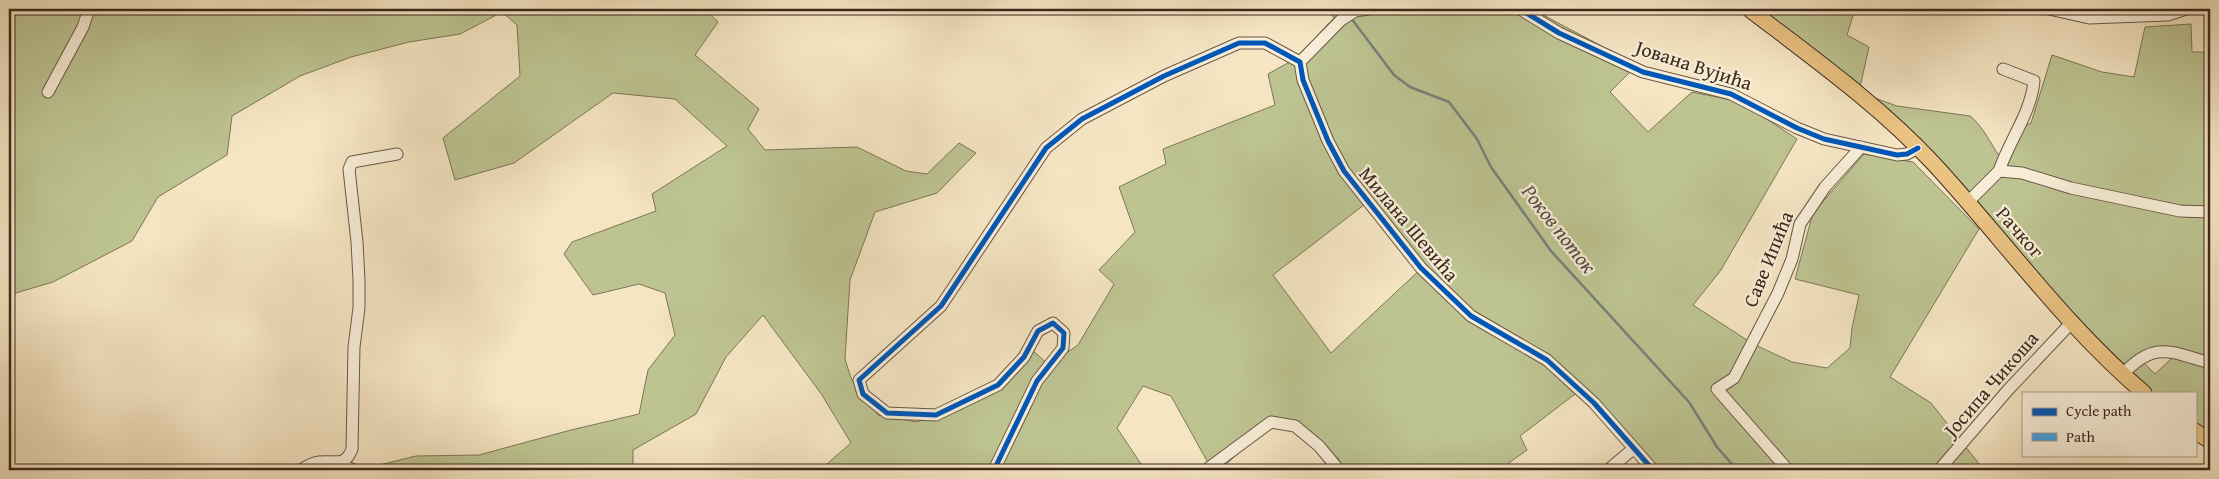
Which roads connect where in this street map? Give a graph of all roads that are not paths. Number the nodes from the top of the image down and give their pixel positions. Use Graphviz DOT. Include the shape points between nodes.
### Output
graph roads {
  1 [pos="89,9"];
  2 [pos="1368,9"];
  3 [pos="1520,9"];
  4 [pos="1749,9"];
  5 [pos="2049,9"];
  6 [pos="2186,9"];
  7 [pos="1300,62"];
  8 [pos="2003,69"];
  9 [pos="48,92"];
  10 [pos="1861,147"];
  11 [pos="1918,148"];
  12 [pos="397,154"];
  13 [pos="1999,171"];
  14 [pos="1968,202"];
  15 [pos="2210,212"];
  16 [pos="2072,322"];
  17 [pos="2210,362"];
  18 [pos="2123,374"];
  19 [pos="2143,392"];
  20 [pos="2196,432"];
  21 [pos="2210,441"];
  22 [pos="1633,449"];
  23 [pos="336,462"];
  24 [pos="9,469"];
  25 [pos="12,470"];
  26 [pos="301,470"];
  27 [pos="354,470"];
  28 [pos="994,470"];
  29 [pos="1206,470"];
  30 [pos="1339,470"];
  31 [pos="1608,470"];
  32 [pos="1653,470"];
  33 [pos="1788,470"];
  34 [pos="1939,470"];
  1 -- 9 [label="street" via="83,27"];
  2 -- 7 [label="street" via="1355,10 1341,20"];
  3 -- 10 [label="street, Јована Вујића" via="1559,32 1644,72 1731,94 1797,128 1824,139"];
  4 -- 11 [label="main road, Рачког" via="1864,98"];
  5 -- 6 [label="street" via="2089,18 2168,15"];
  7 -- 22 [label="street, Милана Шевића" via="1310,98 1344,171 1421,268 1471,316 1547,360 1594,403"];
  7 -- 28 [label="street" via="1265,43 1239,43 1164,76 1082,119 1046,148 941,306 859,380 863,394 887,413 936,415 998,385 1024,357 1038,331 1052,323 1064,333 1063,348 1037,381"];
  8 -- 13 [label="street" via="2034,81 2022,120"];
  10 -- 11 [label="street, Јована Вујића" via="1897,155"];
  10 -- 33 [label="street, Саве Ипића" via="1825,186 1800,224 1792,259 1778,293 1734,378 1717,389"];
  11 -- 14 [label="main road, Рачког"];
  12 -- 23 [label="street" via="352,162 349,170 359,280 353,356 353,436 349,457"];
  13 -- 14 [label="street"];
  13 -- 15 [label="street" via="2022,173 2072,188 2180,211"];
  14 -- 16 [label="main road, Рачког"];
  16 -- 18 [label="main road, Рачког"];
  16 -- 34 [label="street, Јосипа Чикоша"];
  17 -- 18 [label="street" via="2173,352 2151,352"];
  18 -- 19 [label="main road, Рачког"];
  20 -- 21 [label="main road"];
  22 -- 31 [label="street"];
  22 -- 32 [label="street, Милана Шевића"];
  23 -- 26 [label="street" via="310,464"];
  23 -- 27 [label="street"];
  24 -- 25 [label="street"];
  29 -- 30 [label="street" via="1271,422 1295,426 1319,446"];
}
